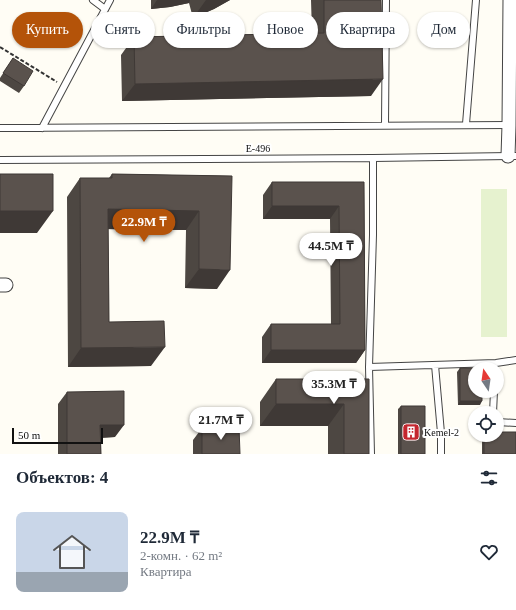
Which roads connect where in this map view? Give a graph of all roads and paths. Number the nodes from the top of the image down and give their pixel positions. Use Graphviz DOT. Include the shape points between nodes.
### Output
graph roads {
  1 [pos="93,0"];
  2 [pos="110,0"];
  3 [pos="386,0"];
  4 [pos="476,0"];
  5 [pos="510,0"];
  6 [pos="105,9"];
  7 [pos="0,47"];
  8 [pos="65,84"];
  9 [pos="466,124"];
  10 [pos="385,125"];
  11 [pos="509,125"];
  12 [pos="0,128"];
  13 [pos="42,128"];
  14 [pos="512,156"];
  15 [pos="373,158"];
  16 [pos="0,160"];
  17 [pos="516,360"];
  18 [pos="504,364"];
  19 [pos="435,365"];
  20 [pos="468,366"];
  21 [pos="369,367"];
  22 [pos="504,422"];
  23 [pos="516,423"];
  24 [pos="371,454"];
  25 [pos="441,454"];
  1 -- 6 [label="lane"];
  2 -- 6 [label="lane"];
  3 -- 10 [label="lane"];
  4 -- 9 [label="lane"];
  5 -- 11 [label="street"];
  6 -- 8 [label="lane"];
  7 -- 8 [label="path"];
  8 -- 13 [label="lane"];
  9 -- 10 [label="lane"];
  9 -- 11 [label="lane"];
  10 -- 13 [label="lane"];
  11 -- 14 [label="street"];
  12 -- 13 [label="lane"];
  14 -- 15 [label="lane, E-496"];
  15 -- 16 [label="lane, E-496"];
  15 -- 21 [label="lane"];
  17 -- 18 [label="lane"];
  19 -- 20 [label="lane"];
  19 -- 21 [label="lane"];
  19 -- 25 [label="lane"];
  21 -- 24 [label="lane"];
  22 -- 23 [label="lane"];
}
